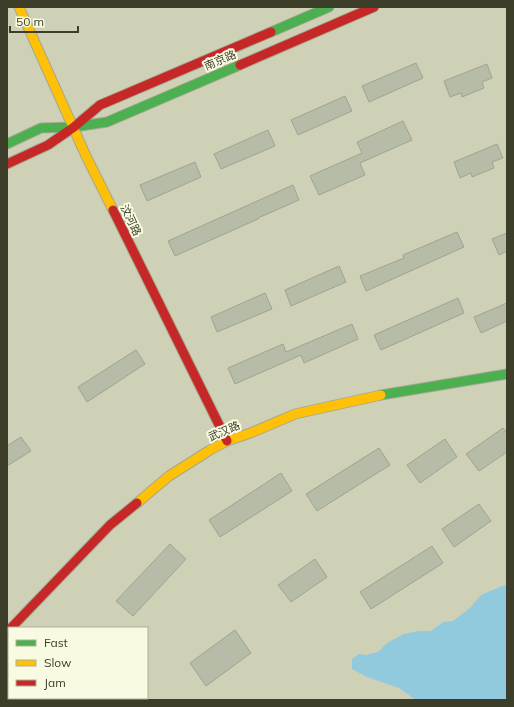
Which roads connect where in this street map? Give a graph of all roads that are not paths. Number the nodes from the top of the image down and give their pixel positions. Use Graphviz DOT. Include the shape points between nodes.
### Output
graph roads {
  1 [pos="18,7"];
  2 [pos="329,7"];
  3 [pos="374,7"];
  4 [pos="74,126"];
  5 [pos="7,144"];
  6 [pos="7,164"];
  7 [pos="507,374"];
  8 [pos="228,441"];
  9 [pos="12,627"];
  1 -- 4 [label="main road, 汶河路"];
  2 -- 4 [label="main road, 南京路" via="100,105"];
  3 -- 4 [label="main road, 南京路" via="107,122"];
  4 -- 5 [label="main road, 南京路" via="41,128"];
  4 -- 6 [label="main road, 南京路" via="48,145"];
  4 -- 8 [label="main road, 汶河路" via="89,163"];
  7 -- 8 [label="main road, 武汉路" via="390,393 295,414"];
  8 -- 9 [label="main road, 武汉路" via="169,476 110,525"];
}
